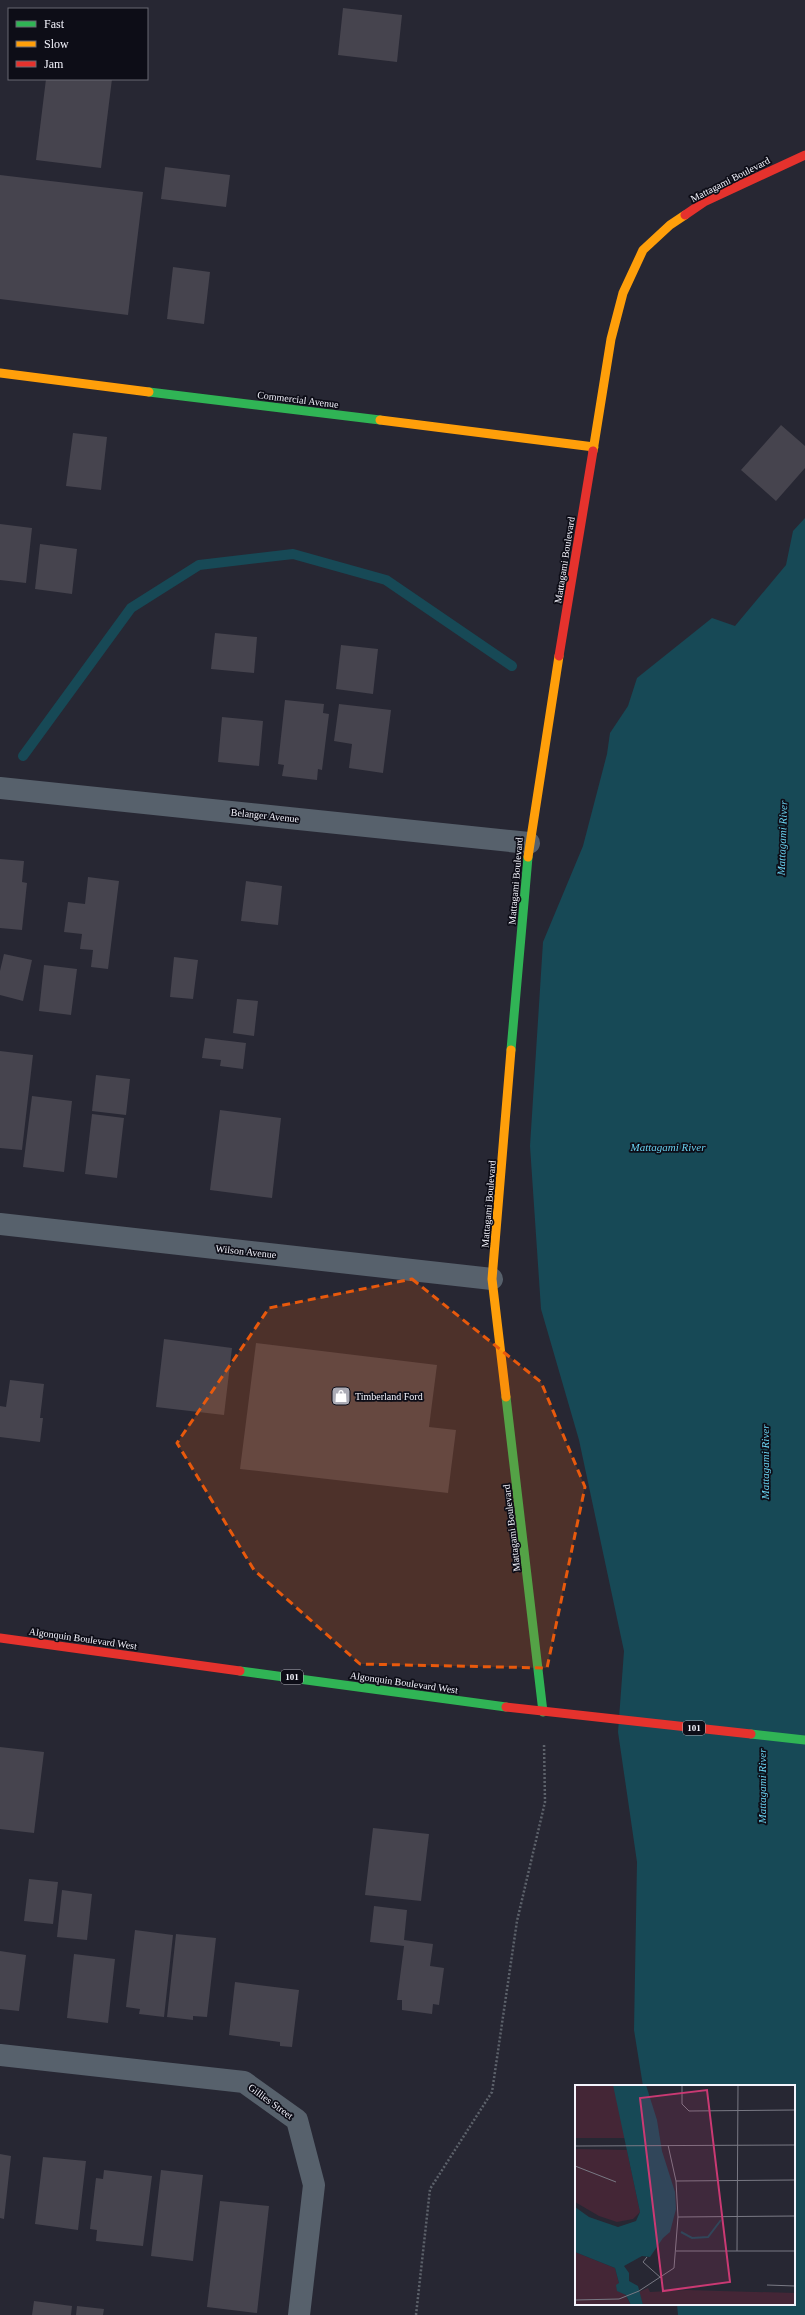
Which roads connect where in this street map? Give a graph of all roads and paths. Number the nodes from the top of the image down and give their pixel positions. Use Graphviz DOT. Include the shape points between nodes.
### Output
graph roads {
  1 [pos="805,154"];
  2 [pos="0,373"];
  3 [pos="594,447"];
  4 [pos="0,788"];
  5 [pos="529,843"];
  6 [pos="0,1224"];
  7 [pos="492,1279"];
  8 [pos="0,1638"];
  9 [pos="543,1712"];
  10 [pos="805,1740"];
  11 [pos="0,2055"];
  12 [pos="299,2315"];
  13 [pos="416,2315"];
  1 -- 3 [label="street, Mattagami Boulevard" via="704,202 670,225 643,250 623,293 611,339"];
  2 -- 3 [label="street, Commercial Avenue"];
  3 -- 5 [label="street, Mattagami Boulevard"];
  4 -- 5 [label="street, Belanger Avenue"];
  5 -- 7 [label="street, Mattagami Boulevard"];
  6 -- 7 [label="street, Wilson Avenue"];
  7 -- 9 [label="street, Mattagami Boulevard"];
  8 -- 9 [label="street, Algonquin Boulevard West / 101"];
  9 -- 10 [label="street, Algonquin Boulevard West / 101"];
  9 -- 13 [label="path" via="545,1802 516,1921 492,2092 430,2189"];
  11 -- 12 [label="street, Gillies Street" via="244,2082 298,2120 314,2185"];
}
